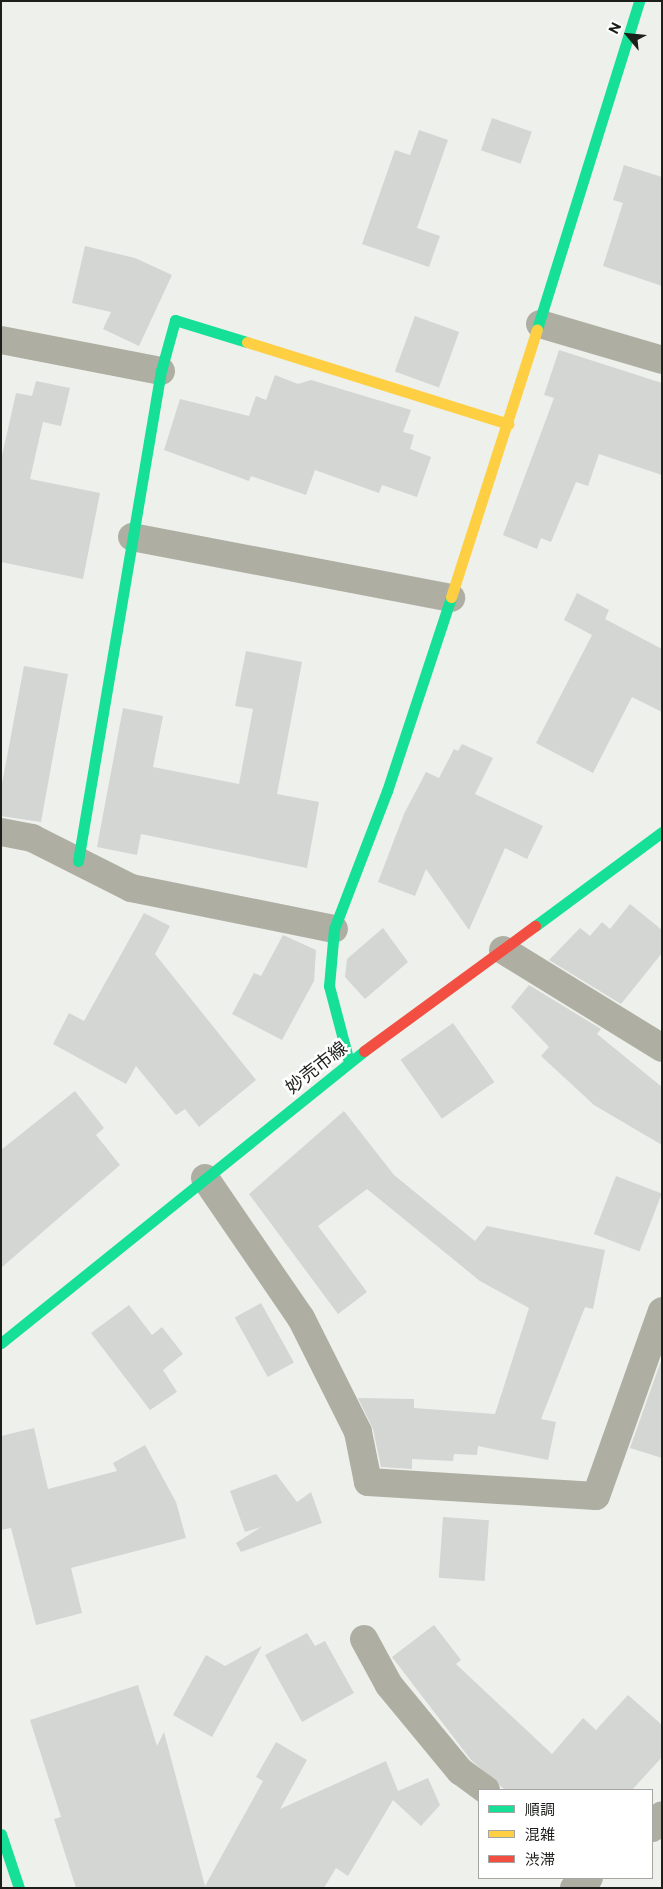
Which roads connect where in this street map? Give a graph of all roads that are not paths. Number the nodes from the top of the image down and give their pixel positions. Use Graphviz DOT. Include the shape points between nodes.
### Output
graph roads {
  1 [pos="638,1"];
  2 [pos="540,324"];
  3 [pos="1,340"];
  4 [pos="662,360"];
  5 [pos="161,372"];
  6 [pos="508,424"];
  7 [pos="132,538"];
  8 [pos="452,598"];
  9 [pos="1,832"];
  10 [pos="662,832"];
  11 [pos="78,862"];
  12 [pos="334,929"];
  13 [pos="503,950"];
  14 [pos="662,1048"];
  15 [pos="349,1062"];
  16 [pos="205,1178"];
  17 [pos="662,1311"];
  18 [pos="1,1343"];
  19 [pos="364,1639"];
  20 [pos="485,1789"];
  21 [pos="662,1815"];
  22 [pos="653,1827"];
  23 [pos="1,1834"];
  24 [pos="588,1879"];
  25 [pos="19,1888"];
  26 [pos="574,1888"];
  1 -- 2 [label="street"];
  2 -- 4 [label="street"];
  2 -- 6 [label="street"];
  3 -- 5 [label="street"];
  5 -- 6 [label="street" via="175,320"];
  5 -- 7 [label="street"];
  6 -- 8 [label="street"];
  7 -- 8 [label="street"];
  7 -- 11 [label="street"];
  8 -- 12 [label="street" via="387,791"];
  9 -- 11 [label="street" via="32,838"];
  10 -- 13 [label="street, 妙売市線"];
  11 -- 12 [label="street" via="131,888"];
  12 -- 15 [label="street" via="329,986"];
  13 -- 14 [label="street"];
  13 -- 15 [label="street, 妙売市線"];
  15 -- 16 [label="street, 妙売市線"];
  16 -- 17 [label="street" via="301,1318 358,1432 368,1482 596,1496"];
  16 -- 18 [label="street, 妙売市線"];
  19 -- 20 [label="street" via="389,1685 460,1771"];
  21 -- 22 [label="street"];
  23 -- 25 [label="street"];
  24 -- 26 [label="street"];
}
